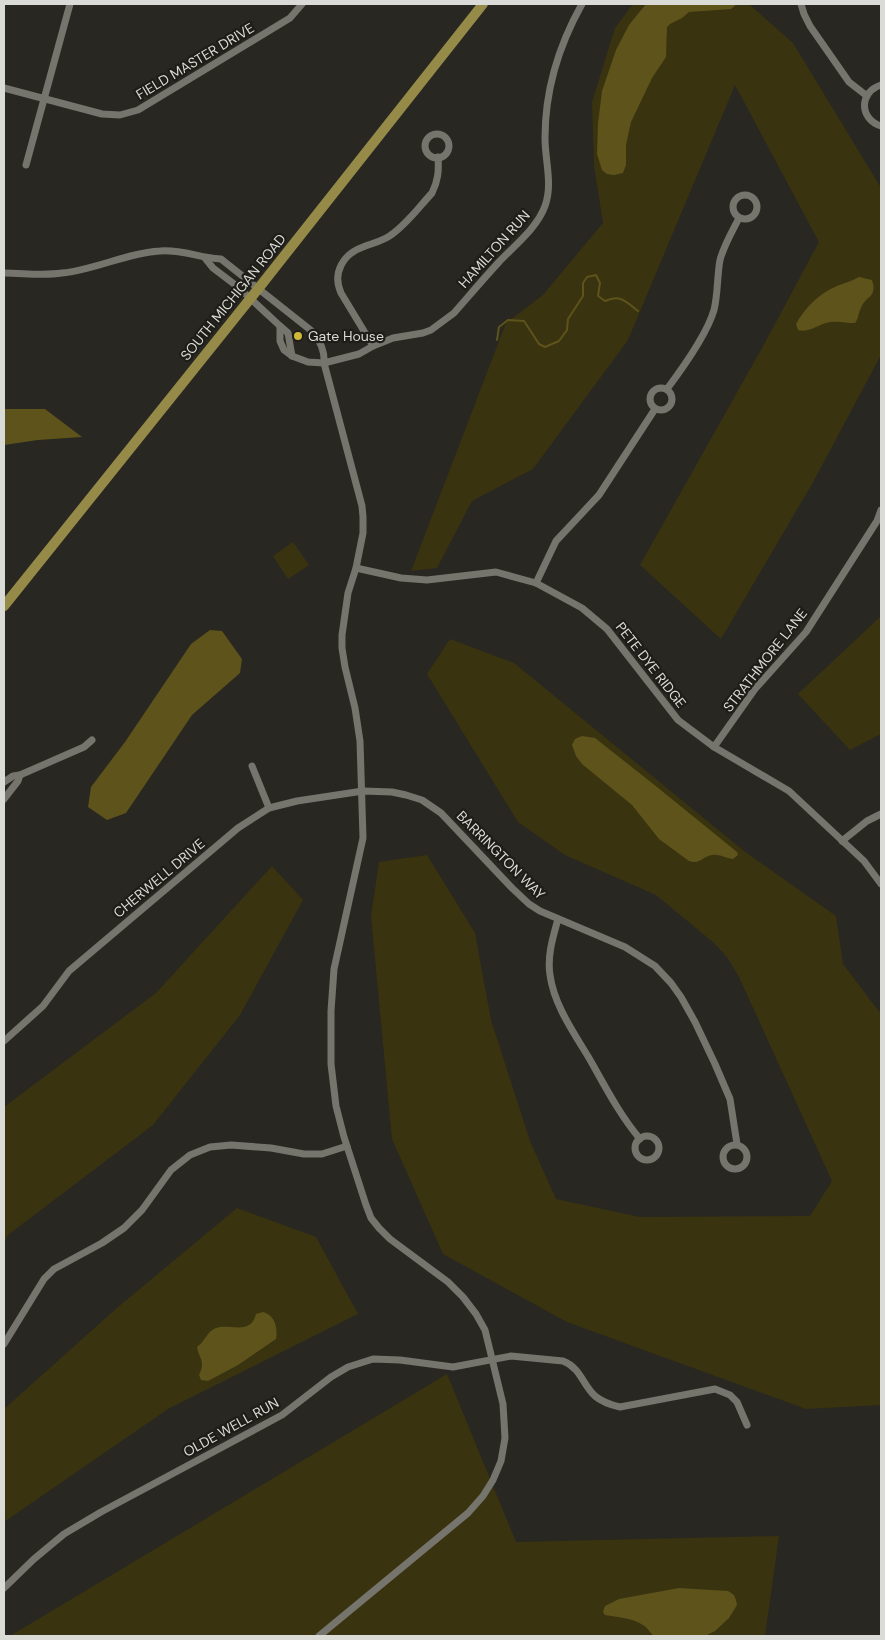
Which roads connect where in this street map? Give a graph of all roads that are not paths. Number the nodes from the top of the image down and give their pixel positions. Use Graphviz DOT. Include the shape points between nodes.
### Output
graph roads {
  1 [pos="70,4"];
  2 [pos="302,4"];
  3 [pos="483,4"];
  4 [pos="582,4"];
  5 [pos="801,4"];
  6 [pos="881,85"];
  7 [pos="4,88"];
  8 [pos="867,96"];
  9 [pos="45,99"];
  10 [pos="881,126"];
  11 [pos="438,157"];
  12 [pos="26,165"];
  13 [pos="739,218"];
  14 [pos="205,258"];
  15 [pos="4,273"];
  16 [pos="258,289"];
  17 [pos="250,298"];
  18 [pos="373,346"];
  19 [pos="324,363"];
  20 [pos="666,389"];
  21 [pos="655,409"];
  22 [pos="881,510"];
  23 [pos="356,568"];
  24 [pos="536,583"];
  25 [pos="4,606"];
  26 [pos="92,740"];
  27 [pos="714,747"];
  28 [pos="252,766"];
  29 [pos="20,775"];
  30 [pos="4,782"];
  31 [pos="363,791"];
  32 [pos="4,799"];
  33 [pos="269,808"];
  34 [pos="881,814"];
  35 [pos="842,841"];
  36 [pos="881,884"];
  37 [pos="558,919"];
  38 [pos="4,1041"];
  39 [pos="640,1139"];
  40 [pos="737,1144"];
  41 [pos="347,1146"];
  42 [pos="4,1344"];
  43 [pos="492,1360"];
  44 [pos="748,1425"];
  45 [pos="4,1588"];
  46 [pos="320,1636"];
  1 -- 9 [label="street"];
  2 -- 9 [label="street, FIELD MASTER DRIVE" via="290,18 138,110 120,115 102,114"];
  3 -- 16 [label="main road, SOUTH MICHIGAN ROAD"];
  4 -- 18 [label="street, HAMILTON RUN" via="562,47 552,79 545,127 549,184 543,212 446,320 432,330"];
  5 -- 8 [label="street" via="810,26 849,82"];
  6 -- 8 [label="street"];
  7 -- 9 [label="street, FIELD MASTER DRIVE"];
  8 -- 10 [label="street" via="865,110 868,117"];
  9 -- 12 [label="street"];
  11 -- 18 [label="street" via="439,170 432,193 397,231 356,249 339,268 337,276 341,293"];
  13 -- 20 [label="street" via="720,261 710,320 680,372"];
  14 -- 15 [label="street" via="177,251 161,251 62,273"];
  14 -- 16 [label="street" via="221,259"];
  14 -- 17 [label="street"];
  16 -- 17 [label="main road, SOUTH MICHIGAN ROAD"];
  16 -- 19 [label="street" via="314,332 322,346"];
  17 -- 19 [label="street" via="280,326 280,342 284,350 308,362"];
  17 -- 25 [label="main road, SOUTH MICHIGAN ROAD"];
  18 -- 19 [label="street, HAMILTON RUN" via="359,354"];
  19 -- 23 [label="street" via="362,506 363,533"];
  20 -- 21 [label="street" via="672,399 669,406"];
  20 -- 21 [label="street" via="660,387 651,393 649,400"];
  21 -- 24 [label="street" via="599,495 556,540"];
  22 -- 27 [label="street, STRATHMORE LANE" via="806,632 759,684"];
  23 -- 24 [label="street, PETE DYE RIDGE" via="427,580 496,572"];
  23 -- 31 [label="street" via="348,593 342,648 360,741"];
  24 -- 27 [label="street, PETE DYE RIDGE" via="582,608 607,629 678,720"];
  26 -- 29 [label="street" via="84,747"];
  27 -- 35 [label="street, PETE DYE RIDGE" via="789,791"];
  28 -- 33 [label="street"];
  29 -- 30 [label="street"];
  29 -- 32 [label="street"];
  31 -- 33 [label="street, CHERWELL DRIVE"];
  31 -- 37 [label="street, BARRINGTON WAY" via="406,795 433,806 529,904"];
  31 -- 41 [label="street" via="363,838 334,969 331,1011 336,1106"];
  33 -- 38 [label="street, CHERWELL DRIVE" via="238,828 69,970 43,1006"];
  34 -- 35 [label="street"];
  35 -- 36 [label="street, PETE DYE RIDGE" via="864,861"];
  37 -- 39 [label="street" via="549,958 553,988 610,1098"];
  37 -- 40 [label="street, BARRINGTON WAY" via="625,947 655,966 671,983 695,1022 730,1099"];
  41 -- 42 [label="street" via="322,1154 304,1154 230,1144 190,1155 171,1170 142,1210 124,1228 54,1269 44,1279"];
  41 -- 43 [label="street" via="372,1218 390,1239 464,1297 485,1330"];
  43 -- 44 [label="street, OLDE WELL RUN" via="511,1356 570,1363 593,1394 620,1407 715,1389 738,1402"];
  43 -- 45 [label="street, OLDE WELL RUN" via="453,1367 372,1359 348,1367 282,1414 64,1534"];
  43 -- 46 [label="street" via="503,1404 505,1438 493,1480 462,1519"];
}
